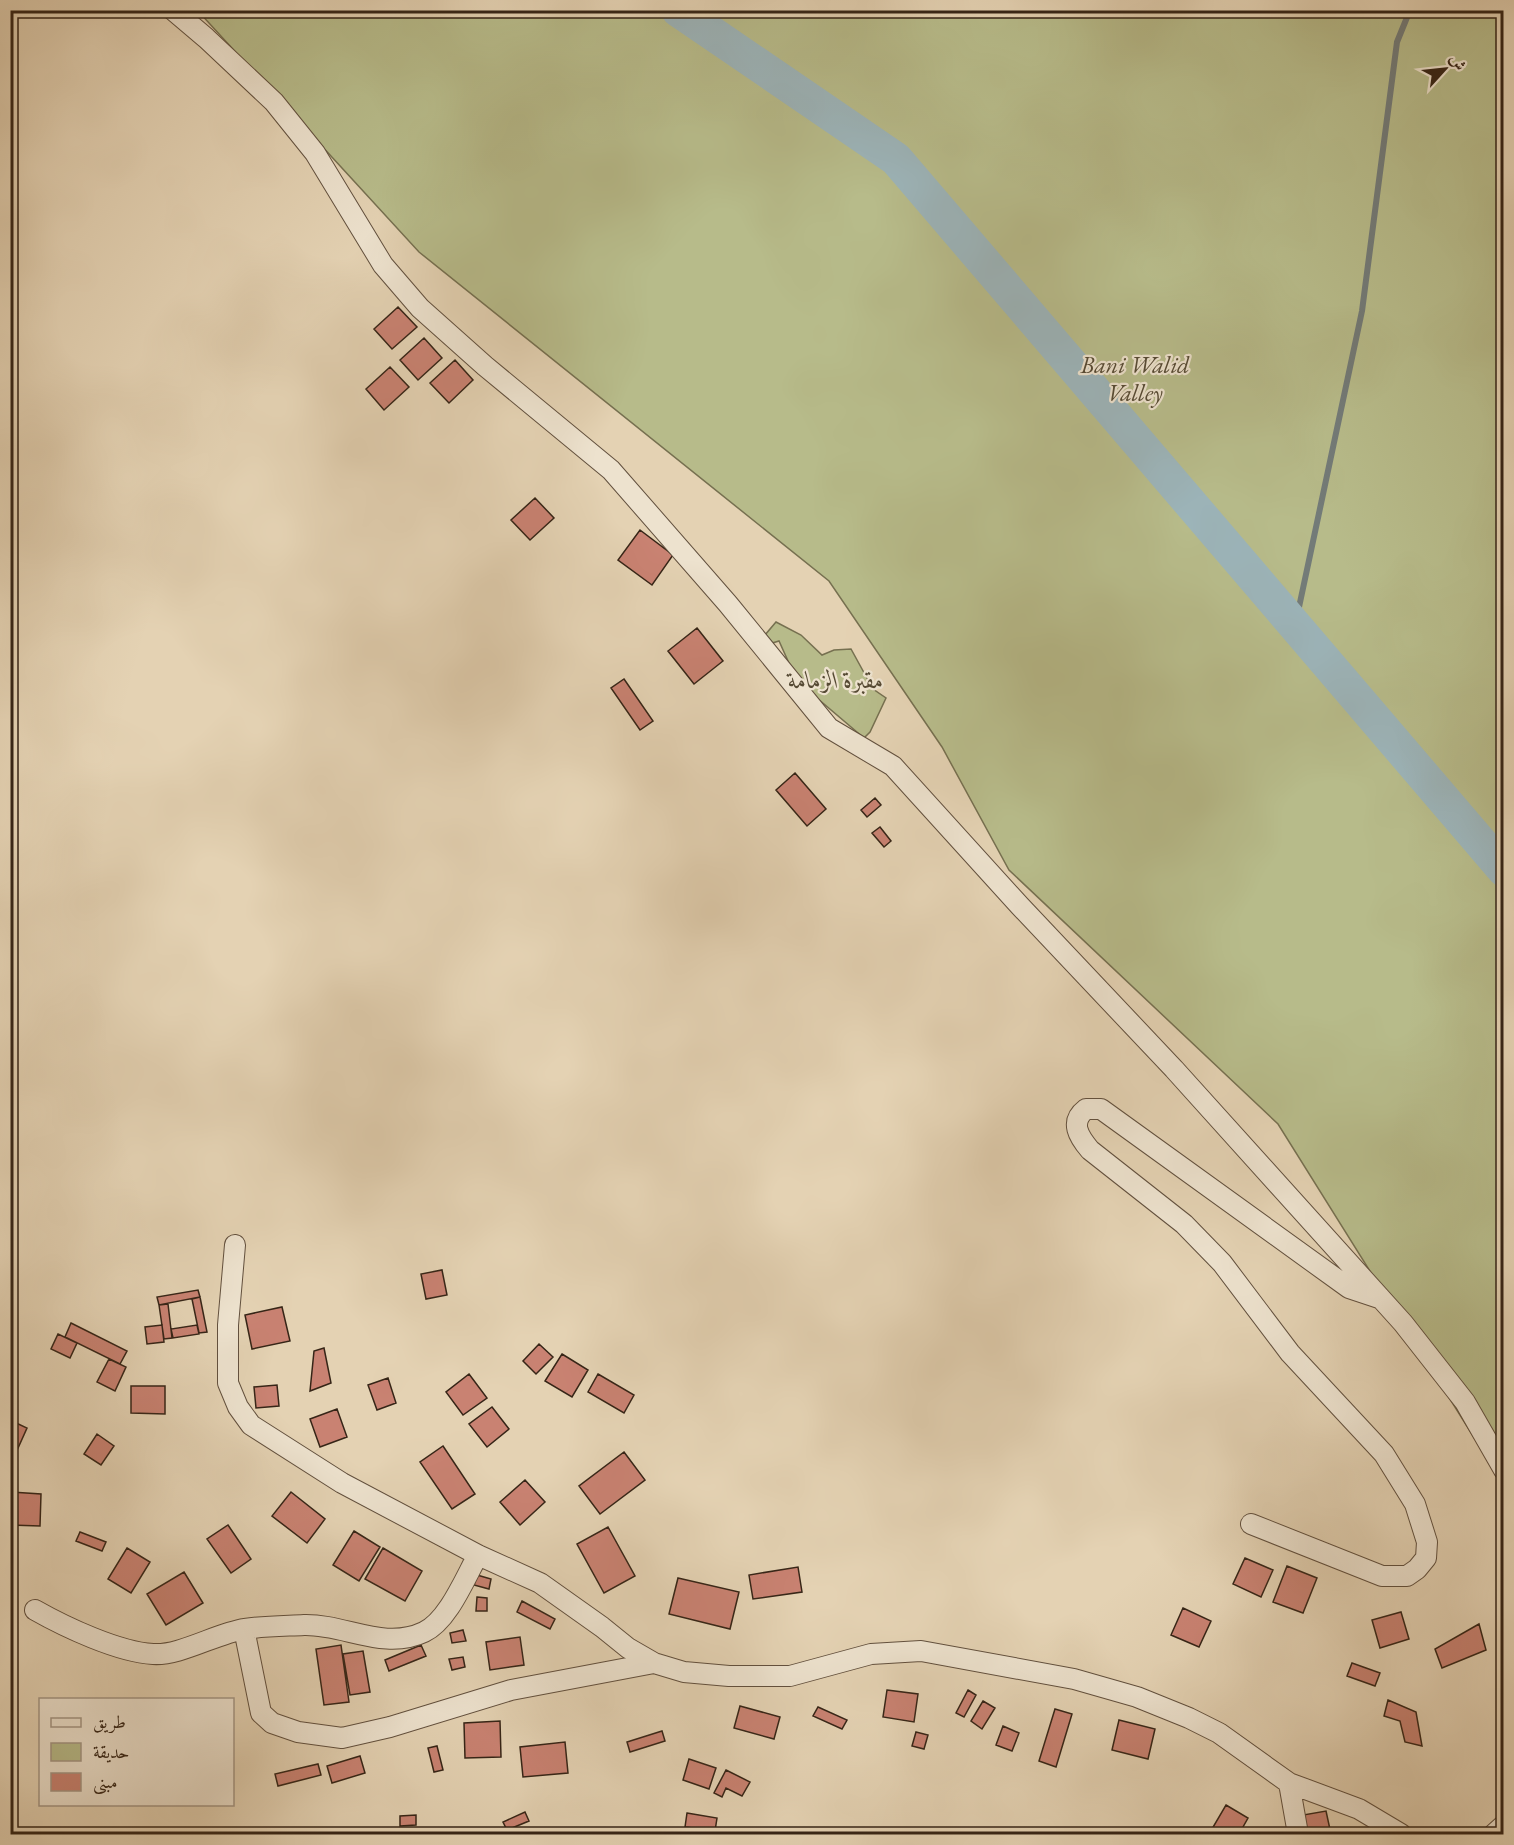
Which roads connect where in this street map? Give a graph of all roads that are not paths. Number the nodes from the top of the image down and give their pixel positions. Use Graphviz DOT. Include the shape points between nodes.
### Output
graph roads {
  1 [pos="173,10"];
  2 [pos="235,1245"];
  3 [pos="1381,1299"];
  4 [pos="1503,1470"];
  5 [pos="1251,1524"];
  6 [pos="478,1555"];
  7 [pos="35,1610"];
  8 [pos="244,1629"];
  9 [pos="654,1663"];
  10 [pos="1289,1784"];
  11 [pos="1503,1825"];
  12 [pos="1298,1834"];
  13 [pos="1401,1834"];
  14 [pos="1494,1834"];
  1 -- 3 [label="street" via="274,102 315,153 383,265 420,308 611,470 829,728 893,766"];
  2 -- 6 [label="street" via="228,1383 251,1425 342,1483"];
  3 -- 4 [label="street" via="1465,1402"];
  3 -- 5 [label="street" via="1349,1288 1101,1109 1086,1109 1080,1114 1080,1137 1090,1150 1184,1224 1222,1263 1290,1353 1384,1454 1415,1504 1428,1542 1426,1558 1407,1576 1382,1576"];
  6 -- 8 [label="street" via="438,1622 408,1639 384,1640 308,1625"];
  6 -- 9 [label="street" via="540,1583"];
  7 -- 8 [label="street" via="64,1627 153,1654"];
  8 -- 9 [label="street" via="261,1713 272,1723 298,1732 342,1738 511,1690"];
  9 -- 10 [label="street" via="684,1672 729,1677 790,1676 871,1654 921,1651 1074,1679 1137,1697 1189,1718 1219,1733"];
  10 -- 12 [label="street"];
  10 -- 13 [label="street" via="1359,1809"];
  11 -- 14 [label="street"];
}
